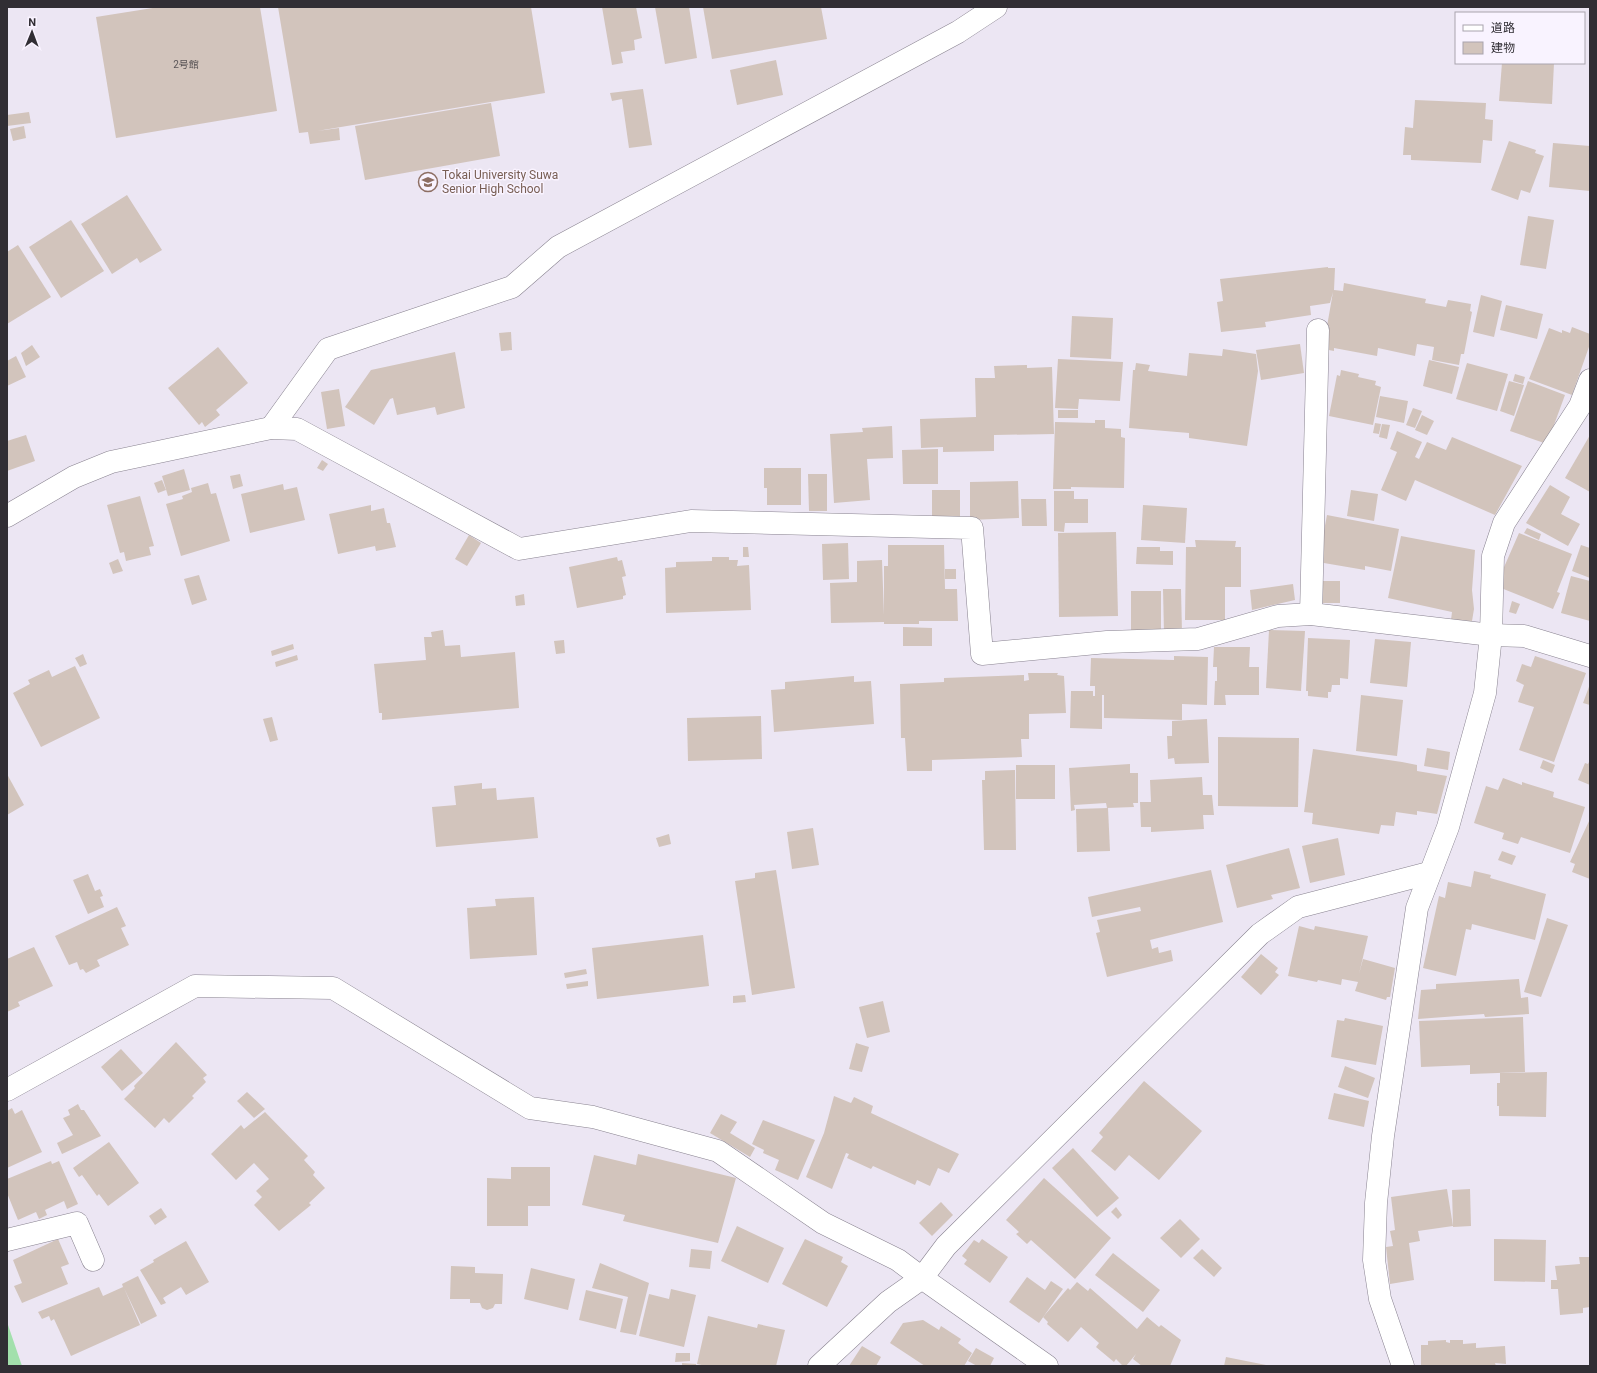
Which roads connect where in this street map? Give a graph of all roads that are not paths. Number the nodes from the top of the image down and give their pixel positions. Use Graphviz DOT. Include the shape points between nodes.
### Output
graph roads {
  1 [pos="996,7"];
  2 [pos="1318,330"];
  3 [pos="1590,380"];
  4 [pos="271,428"];
  5 [pos="7,516"];
  6 [pos="1311,614"];
  7 [pos="1491,635"];
  8 [pos="1590,656"];
  9 [pos="1429,873"];
  10 [pos="7,1090"];
  11 [pos="7,1240"];
  12 [pos="93,1260"];
  13 [pos="922,1278"];
  14 [pos="820,1366"];
  15 [pos="1048,1366"];
  16 [pos="1403,1366"];
  1 -- 4 [label="street" via="958,32 558,247 512,287 328,349"];
  2 -- 6 [label="street"];
  3 -- 7 [label="street" via="1580,406 1504,523 1493,556"];
  4 -- 5 [label="street" via="111,462 74,477"];
  4 -- 6 [label="street" via="297,428 519,549 690,521 972,528 982,654 1107,642 1198,639 1278,616"];
  6 -- 7 [label="street"];
  7 -- 8 [label="street" via="1524,636"];
  7 -- 9 [label="street" via="1485,693 1448,827"];
  9 -- 13 [label="street" via="1298,907 1260,934 946,1246"];
  9 -- 16 [label="street" via="1417,908 1383,1136 1376,1203 1374,1260 1380,1299"];
  10 -- 13 [label="street" via="195,986 333,988 530,1108 593,1117 718,1152 823,1223 898,1260"];
  11 -- 12 [label="street" via="77,1223"];
  13 -- 14 [label="street" via="888,1302"];
  13 -- 15 [label="street"];
}
